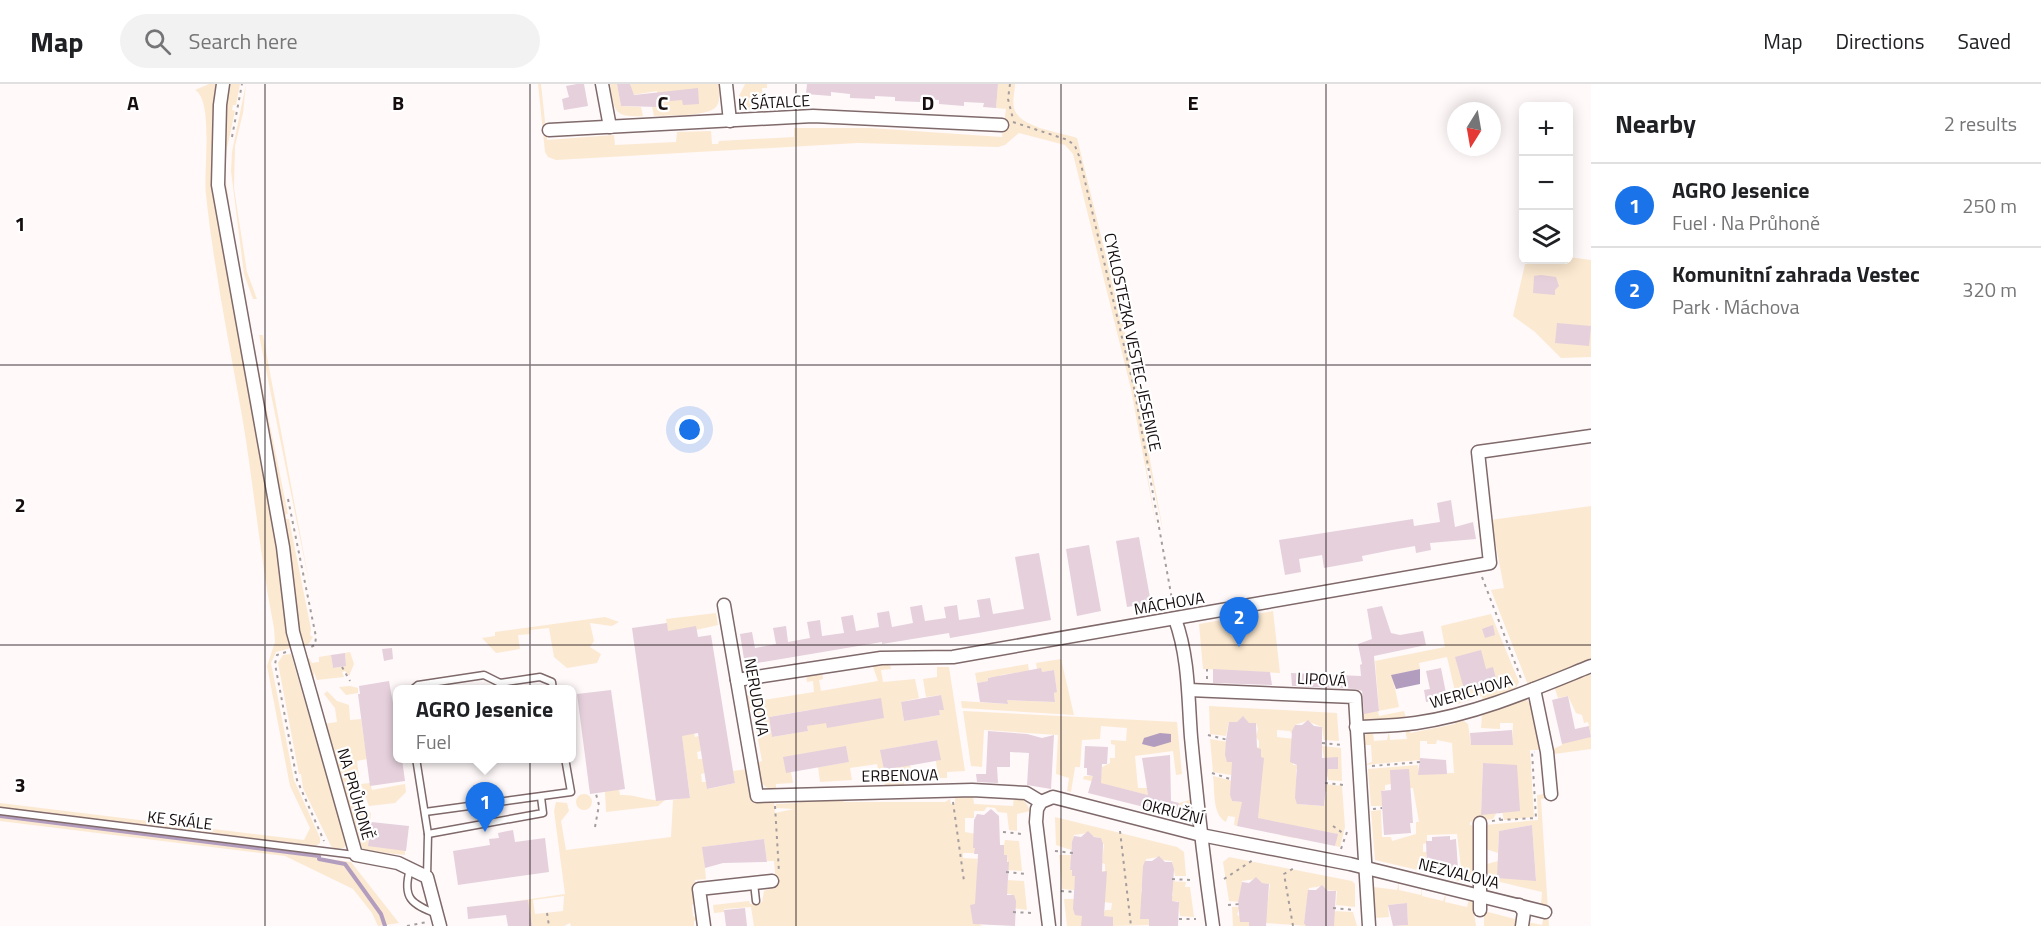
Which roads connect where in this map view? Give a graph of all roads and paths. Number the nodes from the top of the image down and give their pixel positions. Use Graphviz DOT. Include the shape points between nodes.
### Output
graph roads {
  1 [pos="223,84"];
  2 [pos="242,84"];
  3 [pos="602,84"];
  4 [pos="1010,84"];
  5 [pos="728,85"];
  6 [pos="730,121"];
  7 [pos="1006,123"];
  8 [pos="1016,124"];
  9 [pos="610,127"];
  10 [pos="549,130"];
  11 [pos="230,147"];
  12 [pos="1591,436"];
  13 [pos="286,492"];
  14 [pos="1477,566"];
  15 [pos="724,605"];
  16 [pos="1176,619"];
  17 [pos="297,652"];
  18 [pos="1591,666"];
  19 [pos="342,667"];
  20 [pos="1207,669"];
  21 [pos="1207,679"];
  22 [pos="737,680"];
  23 [pos="350,681"];
  24 [pos="418,685"];
  25 [pos="552,685"];
  26 [pos="1189,690"];
  27 [pos="1530,690"];
  28 [pos="1356,727"];
  29 [pos="1208,735"];
  30 [pos="1228,740"];
  31 [pos="1322,743"];
  32 [pos="1342,745"];
  33 [pos="1547,752"];
  34 [pos="1420,762"];
  35 [pos="417,763"];
  36 [pos="566,763"];
  37 [pos="1359,767"];
  38 [pos="1212,773"];
  39 [pos="1233,780"];
  40 [pos="1325,783"];
  41 [pos="1344,785"];
  42 [pos="952,790"];
  43 [pos="596,794"];
  44 [pos="1551,794"];
  45 [pos="775,795"];
  46 [pos="757,796"];
  47 [pos="541,797"];
  48 [pos="1041,802"];
  49 [pos="1382,808"];
  50 [pos="1370,809"];
  51 [pos="0,811"];
  52 [pos="426,812"];
  53 [pos="1500,820"];
  54 [pos="1480,823"];
  55 [pos="1332,826"];
  56 [pos="595,827"];
  57 [pos="1348,829"];
  58 [pos="1120,831"];
  59 [pos="1003,832"];
  60 [pos="428,834"];
  61 [pos="1022,834"];
  62 [pos="1344,834"];
  63 [pos="1201,835"];
  64 [pos="1341,849"];
  65 [pos="1055,851"];
  66 [pos="325,852"];
  67 [pos="1073,853"];
  68 [pos="356,855"];
  69 [pos="1252,860"];
  70 [pos="1294,868"];
  71 [pos="1365,868"];
  72 [pos="410,869"];
  73 [pos="1006,872"];
  74 [pos="1027,874"];
  75 [pos="773,877"];
  76 [pos="427,878"];
  77 [pos="1172,879"];
  78 [pos="1224,879"];
  79 [pos="1191,880"];
  80 [pos="964,881"];
  81 [pos="754,883"];
  82 [pos="1061,891"];
  83 [pos="1075,892"];
  84 [pos="1482,896"];
  85 [pos="756,901"];
  86 [pos="1240,904"];
  87 [pos="1228,905"];
  88 [pos="1519,905"];
  89 [pos="1333,908"];
  90 [pos="1358,910"];
  91 [pos="1480,910"];
  92 [pos="1013,912"];
  93 [pos="1545,912"];
  94 [pos="547,913"];
  95 [pos="1032,913"];
  96 [pos="1179,919"];
  97 [pos="1196,919"];
  98 [pos="439,920"];
  99 [pos="407,926"];
  100 [pos="549,926"];
  101 [pos="704,926"];
  102 [pos="1049,926"];
  103 [pos="1131,926"];
  104 [pos="1213,926"];
  105 [pos="1293,926"];
  106 [pos="1369,926"];
  107 [pos="1522,926"];
  1 -- 17 [label="street, NA PRŮHONĚ" via="217,162 220,202 283,547"];
  2 -- 11 [label="path"];
  3 -- 9 [label="street"];
  4 -- 8 [label="path" via="1008,99"];
  5 -- 6 [label="street"];
  6 -- 7 [label="street, K ŠÁTALCE" via="858,116"];
  6 -- 9 [label="street, K ŠÁTALCE"];
  7 -- 8 [label="path, CYKLOSTEZKA VESTEC-JESENICE"];
  8 -- 16 [label="path, CYKLOSTEZKA VESTEC-JESENICE" via="1068,140 1079,156 1134,388"];
  9 -- 10 [label="street, K ŠÁTALCE"];
  12 -- 14 [label="street" via="1478,452 1490,563"];
  13 -- 17 [label="path" via="316,637 315,645"];
  14 -- 16 [label="street, MÁCHOVA"];
  14 -- 27 [label="path"];
  15 -- 22 [label="street, NERUDOVA"];
  16 -- 22 [label="street, MÁCHOVA" via="954,657 881,658"];
  16 -- 26 [label="street"];
  17 -- 66 [label="path" via="277,655 275,664 297,780 323,836"];
  17 -- 68 [label="street, NA PRŮHONĚ"];
  18 -- 27 [label="street, WERICHOVA"];
  19 -- 23 [label="path"];
  20 -- 21 [label="path"];
  22 -- 46 [label="street, NERUDOVA"];
  24 -- 25 [label="lane" via="484,675 500,683 540,677"];
  26 -- 28 [label="street, LIPOVÁ" via="1355,697"];
  26 -- 63 [label="street"];
  27 -- 28 [label="street, WERICHOVA" via="1462,713 1415,723"];
  27 -- 33 [label="street"];
  28 -- 37 [label="street, LIPOVÁ"];
  29 -- 30 [label="path"];
  31 -- 32 [label="path"];
  33 -- 44 [label="street"];
  33 -- 53 [label="path" via="1532,752 1536,818"];
  34 -- 37 [label="path"];
  35 -- 52 [label="lane"];
  36 -- 47 [label="lane" via="571,792"];
  37 -- 71 [label="street, LIPOVÁ"];
  38 -- 39 [label="path"];
  40 -- 41 [label="path"];
  42 -- 45 [label="street, ERBENOVA"];
  42 -- 48 [label="street, ERBENOVA" via="1026,793"];
  42 -- 80 [label="path"];
  43 -- 56 [label="path" via="599,805"];
  45 -- 46 [label="street, ERBENOVA"];
  45 -- 75 [label="path" via="779,873"];
  47 -- 52 [label="lane"];
  47 -- 60 [label="lane" via="543,813"];
  48 -- 63 [label="street, OKRUŽNÍ" via="1053,797"];
  48 -- 102 [label="street" via="1036,809 1036,822"];
  49 -- 50 [label="path"];
  51 -- 66 [label="lane, KE SKÁLE"];
  52 -- 60 [label="lane"];
  54 -- 84 [label="street"];
  55 -- 62 [label="path"];
  57 -- 62 [label="path"];
  58 -- 103 [label="path"];
  59 -- 61 [label="path"];
  60 -- 76 [label="lane"];
  62 -- 64 [label="path"];
  63 -- 71 [label="street, OKRUŽNÍ"];
  63 -- 104 [label="street"];
  65 -- 67 [label="path"];
  66 -- 68 [label="lane, KE SKÁLE"];
  68 -- 72 [label="street, NA PRŮHONĚ"];
  69 -- 78 [label="path"];
  70 -- 105 [label="path" via="1284,874"];
  71 -- 84 [label="street, NEZVALOVA"];
  71 -- 106 [label="street"];
  72 -- 76 [label="street, NA PRŮHONĚ"];
  72 -- 98 [label="lane" via="406,887 410,897"];
  73 -- 74 [label="path"];
  75 -- 81 [label="street"];
  76 -- 98 [label="street"];
  77 -- 79 [label="path"];
  81 -- 85 [label="lane"];
  81 -- 101 [label="street" via="699,889"];
  82 -- 83 [label="path"];
  84 -- 88 [label="street, NEZVALOVA"];
  84 -- 91 [label="street"];
  86 -- 87 [label="path"];
  88 -- 93 [label="street, NEZVALOVA"];
  88 -- 107 [label="street" via="1524,912"];
  89 -- 90 [label="path"];
  92 -- 95 [label="path"];
  94 -- 100 [label="path"];
  96 -- 97 [label="path"];
  98 -- 99 [label="path"];
}
